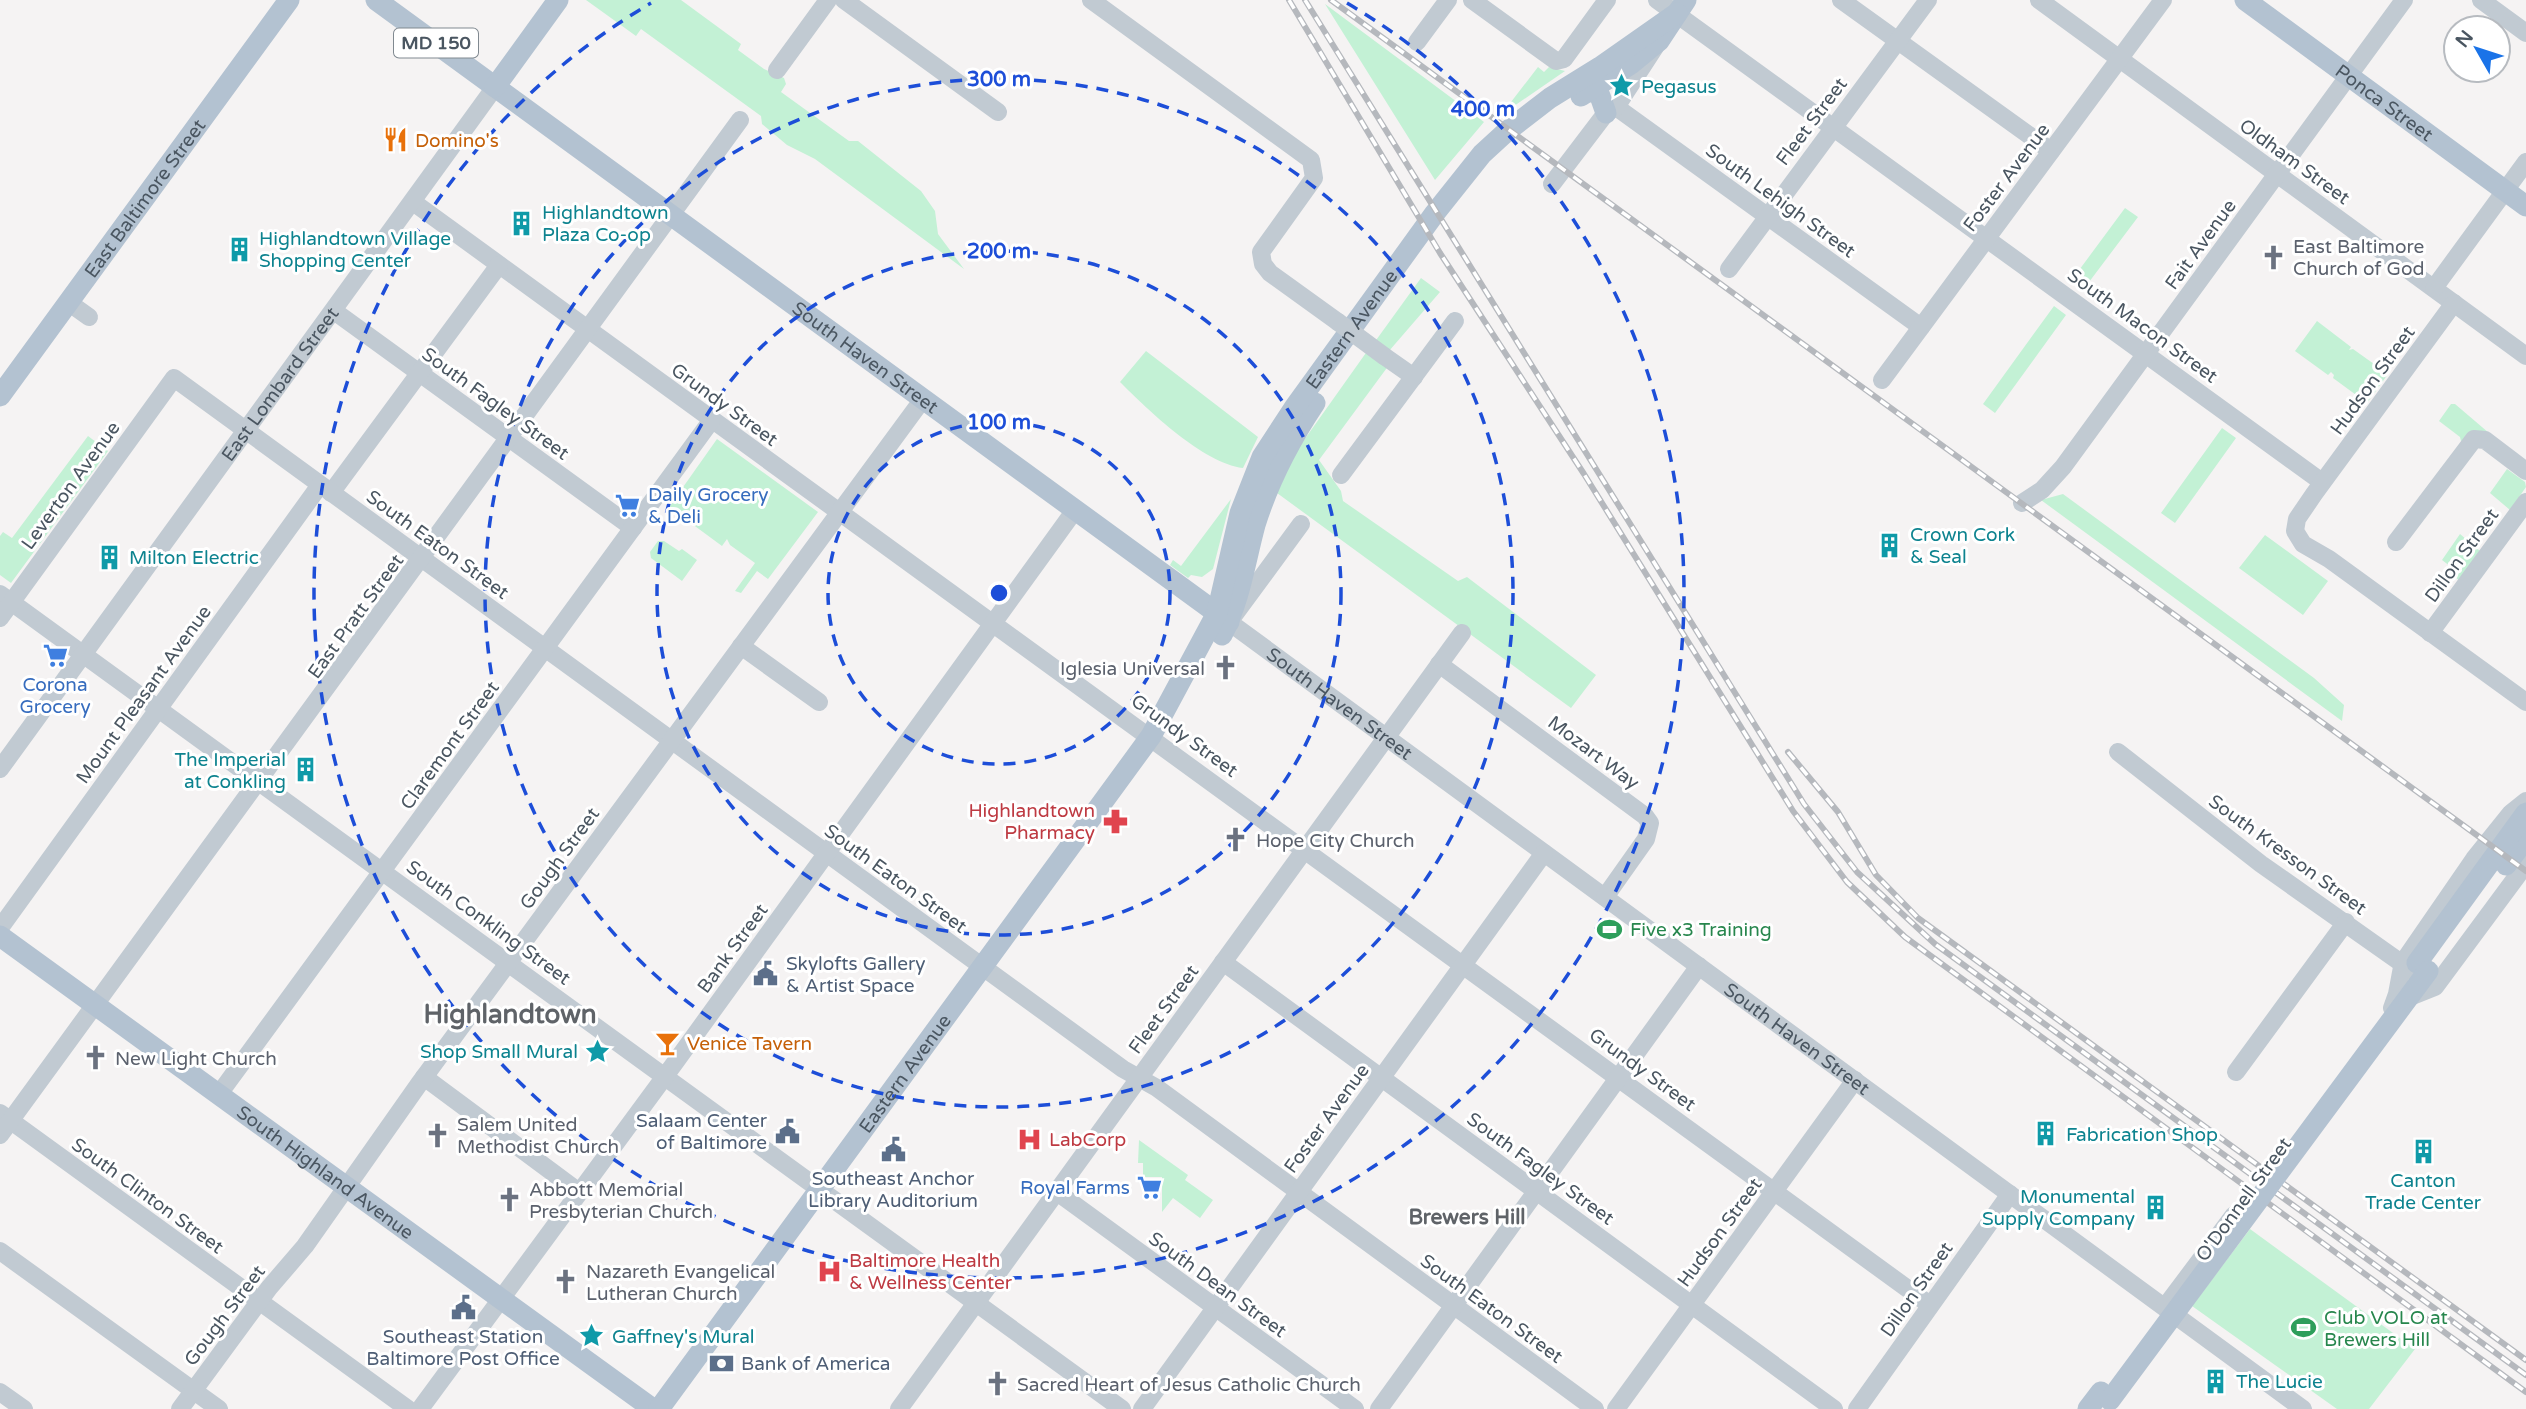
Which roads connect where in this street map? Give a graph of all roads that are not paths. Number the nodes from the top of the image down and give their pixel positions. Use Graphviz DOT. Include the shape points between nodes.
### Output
graph roads {
  1 [pos="289,0"];
  2 [pos="376,0"];
  3 [pos="558,0"];
  4 [pos="828,0"];
  5 [pos="844,0"];
  6 [pos="1091,0"];
  7 [pos="1448,0"];
  8 [pos="1472,0"];
  9 [pos="1607,0"];
  10 [pos="1657,0"];
  11 [pos="1841,0"];
  12 [pos="1928,0"];
  13 [pos="2039,0"];
  14 [pos="2163,0"];
  15 [pos="2245,0"];
  16 [pos="2404,0"];
  17 [pos="2481,0"];
  18 [pos="1681,7"];
  19 [pos="2526,33"];
  20 [pos="1659,40"];
  21 [pos="1898,40"];
  22 [pos="1417,42"];
  23 [pos="2121,59"];
  24 [pos="777,70"];
  25 [pos="2348,75"];
  26 [pos="495,87"];
  27 [pos="1591,90"];
  28 [pos="1611,110"];
  29 [pos="998,112"];
  30 [pos="740,120"];
  31 [pos="1832,128"];
  32 [pos="2051,152"];
  33 [pos="2526,162"];
  34 [pos="2276,175"];
  35 [pos="1552,184"];
  36 [pos="2505,191"];
  37 [pos="413,202"];
  38 [pos="2526,206"];
  39 [pos="672,216"];
  40 [pos="1767,216"];
  41 [pos="1987,238"];
  42 [pos="499,265"];
  43 [pos="1729,268"];
  44 [pos="2434,288"];
  45 [pos="68,302"];
  46 [pos="2454,303"];
  47 [pos="334,311"];
  48 [pos="89,317"];
  49 [pos="1455,321"];
  50 [pos="1921,327"];
  51 [pos="589,330"];
  52 [pos="2147,354"];
  53 [pos="2526,356"];
  54 [pos="419,373"];
  55 [pos="1414,377"];
  56 [pos="174,378"];
  57 [pos="1882,380"];
  58 [pos="0,396"];
  59 [pos="923,399"];
  60 [pos="711,421"];
  61 [pos="247,431"];
  62 [pos="510,439"];
  63 [pos="2526,471"];
  64 [pos="1341,475"];
  65 [pos="2322,482"];
  66 [pos="326,489"];
  67 [pos="2526,502"];
  68 [pos="2022,503"];
  69 [pos="1075,510"];
  70 [pos="841,511"];
  71 [pos="1301,524"];
  72 [pos="634,528"];
  73 [pos="2396,542"];
  74 [pos="422,559"];
  75 [pos="6,598"];
  76 [pos="0,618"];
  77 [pos="1223,618"];
  78 [pos="993,622"];
  79 [pos="1462,633"];
  80 [pos="2430,633"];
  81 [pos="741,646"];
  82 [pos="546,648"];
  83 [pos="84,654"];
  84 [pos="1439,664"];
  85 [pos="819,702"];
  86 [pos="2526,702"];
  87 [pos="159,709"];
  88 [pos="1150,736"];
  89 [pos="1386,737"];
  90 [pos="672,741"];
  91 [pos="2118,752"];
  92 [pos="0,769"];
  93 [pos="259,782"];
  94 [pos="2526,801"];
  95 [pos="2526,813"];
  96 [pos="2526,838"];
  97 [pos="1306,849"];
  98 [pos="827,853"];
  99 [pos="1544,853"];
  100 [pos="2526,864"];
  101 [pos="383,872"];
  102 [pos="1605,897"];
  103 [pos="2346,922"];
  104 [pos="0,929"];
  105 [pos="0,936"];
  106 [pos="1223,962"];
  107 [pos="508,963"];
  108 [pos="1464,964"];
  109 [pos="982,967"];
  110 [pos="1699,967"];
  111 [pos="2421,971"];
  112 [pos="96,1005"];
  113 [pos="2392,1008"];
  114 [pos="2236,1072"];
  115 [pos="424,1077"];
  116 [pos="665,1077"];
  117 [pos="1381,1077"];
  118 [pos="1139,1078"];
  119 [pos="1620,1078"];
  120 [pos="1855,1080"];
  121 [pos="219,1094"];
  122 [pos="4,1123"];
  123 [pos="347,1187"];
  124 [pos="820,1189"];
  125 [pos="1537,1191"];
  126 [pos="1775,1191"];
  127 [pos="579,1192"];
  128 [pos="1057,1192"];
  129 [pos="1298,1192"];
  130 [pos="2010,1194"];
  131 [pos="0,1251"];
  132 [pos="500,1299"];
  133 [pos="259,1301"];
  134 [pos="976,1303"];
  135 [pos="1692,1305"];
  136 [pos="1930,1305"];
  137 [pos="1214,1306"];
  138 [pos="1454,1306"];
  139 [pos="2165,1307"];
  140 [pos="193,1391"];
  141 [pos="0,1392"];
  142 [pos="2105,1400"];
  143 [pos="24,1409"];
  144 [pos="180,1409"];
  145 [pos="219,1409"];
  146 [pos="408,1409"];
  147 [pos="420,1409"];
  148 [pos="653,1409"];
  149 [pos="659,1409"];
  150 [pos="899,1409"];
  151 [pos="1122,1409"];
  152 [pos="1142,1409"];
  153 [pos="1355,1409"];
  154 [pos="1379,1409"];
  155 [pos="1595,1409"];
  156 [pos="1616,1409"];
  157 [pos="1834,1409"];
  158 [pos="1857,1409"];
  159 [pos="2088,1409"];
  160 [pos="2303,1409"];
  1 -- 45 [label="main road, East Baltimore Street"];
  2 -- 26 [label="main road, South Haven Street / MD 150"];
  3 -- 26 [label="main road, East Lombard Street"];
  4 -- 24 [label="street"];
  5 -- 29 [label="street"];
  6 -- 55 [label="street, bridge" via="1311,160 1314,178 1261,252 1263,264"];
  7 -- 22 [label="street"];
  8 -- 9 [label="street" via="1556,61 1564,59"];
  10 -- 18 [label="street, South Macon Street"];
  11 -- 21 [label="street"];
  12 -- 21 [label="street, Fleet Street"];
  13 -- 23 [label="street, Oldham Street"];
  14 -- 23 [label="street, Foster Avenue"];
  15 -- 25 [label="main road, Ponca Street"];
  16 -- 25 [label="street, Fait Avenue"];
  17 -- 19 [label="street"];
  18 -- 20 [label="main road, Eastern Avenue"];
  18 -- 31 [label="street, South Macon Street"];
  18 -- 77 [label="main road, Eastern Avenue" via="1530,112 1482,154 1458,183 1262,457 1240,513"];
  20 -- 27 [label="main road, Eastern Avenue"];
  20 -- 28 [label="street, Eastern Avenue"];
  21 -- 31 [label="street, Fleet Street"];
  21 -- 32 [label="street"];
  23 -- 32 [label="street, Foster Avenue"];
  23 -- 34 [label="street, Oldham Street"];
  25 -- 34 [label="street, Fait Avenue"];
  25 -- 36 [label="main road, Ponca Street"];
  26 -- 37 [label="street, East Lombard Street"];
  26 -- 39 [label="main road, South Haven Street"];
  27 -- 28 [label="main road"];
  27 -- 77 [label="main road, Eastern Avenue" via="1524,134 1480,176 1318,398 1271,478"];
  28 -- 35 [label="street, Eastern Avenue"];
  28 -- 40 [label="street, South Lehigh Street"];
  30 -- 39 [label="street, East Pratt Street"];
  31 -- 40 [label="street, Fleet Street"];
  31 -- 41 [label="street, South Macon Street"];
  32 -- 41 [label="street, Foster Avenue"];
  33 -- 36 [label="street"];
  34 -- 44 [label="street, Oldham Street"];
  34 -- 52 [label="street, Fait Avenue"];
  36 -- 38 [label="main road, Ponca Street"];
  36 -- 44 [label="street"];
  37 -- 42 [label="street, Grundy Street"];
  37 -- 47 [label="street, East Lombard Street"];
  39 -- 51 [label="street, East Pratt Street"];
  39 -- 59 [label="main road, South Haven Street"];
  40 -- 43 [label="street, Fleet Street"];
  40 -- 50 [label="street, South Lehigh Street"];
  41 -- 50 [label="street, Foster Avenue"];
  41 -- 52 [label="street, South Macon Street"];
  42 -- 51 [label="street, Grundy Street"];
  42 -- 54 [label="street, Mount Pleasant Avenue"];
  44 -- 46 [label="street, Oldham Street"];
  45 -- 48 [label="street"];
  45 -- 58 [label="main road, East Baltimore Street"];
  46 -- 53 [label="street, Oldham Street"];
  46 -- 65 [label="street, Hudson Street"];
  47 -- 54 [label="street, South Fagley Street"];
  47 -- 61 [label="street, East Lombard Street"];
  49 -- 55 [label="street"];
  50 -- 57 [label="street, Foster Avenue"];
  51 -- 60 [label="street, Grundy Street"];
  51 -- 62 [label="street, East Pratt Street"];
  52 -- 65 [label="street, South Macon Street"];
  52 -- 68 [label="street, Fait Avenue" via="2063,467"];
  54 -- 62 [label="street, South Fagley Street"];
  54 -- 66 [label="street, Mount Pleasant Avenue"];
  55 -- 64 [label="street"];
  56 -- 61 [label="street, South Eaton Street"];
  56 -- 75 [label="street, Leverton Avenue"];
  59 -- 69 [label="main road, South Haven Street"];
  59 -- 70 [label="street, Gough Street"];
  60 -- 70 [label="street, Grundy Street"];
  60 -- 72 [label="street, Claremont Street"];
  61 -- 66 [label="street, South Eaton Street"];
  61 -- 83 [label="street, East Lombard Street"];
  62 -- 72 [label="street, South Fagley Street"];
  62 -- 74 [label="street, East Pratt Street"];
  63 -- 73 [label="street" via="2485,440 2474,439"];
  65 -- 80 [label="street" via="2297,519 2297,537"];
  66 -- 74 [label="street, South Eaton Street"];
  66 -- 87 [label="street, Mount Pleasant Avenue"];
  67 -- 80 [label="street, Dillon Street"];
  69 -- 77 [label="main road, South Haven Street"];
  69 -- 78 [label="street, Bank Street"];
  70 -- 78 [label="street, Grundy Street"];
  70 -- 81 [label="street, Gough Street"];
  71 -- 77 [label="street, Eastern Avenue"];
  72 -- 82 [label="street, Claremont Street"];
  74 -- 82 [label="street, South Eaton Street"];
  74 -- 93 [label="street, East Pratt Street"];
  75 -- 76 [label="street, Leverton Avenue"];
  75 -- 83 [label="street, South Conkling Street"];
  77 -- 88 [label="main road, Eastern Avenue" via="1199,677 1175,712"];
  77 -- 89 [label="street, South Haven Street"];
  78 -- 88 [label="street, Grundy Street"];
  78 -- 98 [label="street, Bank Street"];
  79 -- 84 [label="street, Fleet Street"];
  80 -- 86 [label="street"];
  81 -- 85 [label="street"];
  81 -- 90 [label="street, Gough Street"];
  82 -- 90 [label="street, South Eaton Street"];
  82 -- 101 [label="street, Claremont Street"];
  83 -- 87 [label="street, South Conkling Street"];
  83 -- 92 [label="street, East Lombard Street"];
  84 -- 89 [label="street, Fleet Street"];
  84 -- 102 [label="street, Mozart Way" via="1650,823 1646,839"];
  87 -- 93 [label="street, South Conkling Street"];
  87 -- 104 [label="street, Mount Pleasant Avenue"];
  88 -- 97 [label="street, Grundy Street"];
  88 -- 109 [label="main road, Eastern Avenue"];
  89 -- 97 [label="street, Fleet Street"];
  89 -- 99 [label="street, South Haven Street"];
  90 -- 98 [label="street, South Eaton Street"];
  90 -- 107 [label="street, Gough Street"];
  91 -- 103 [label="street, South Kresson Street" via="2261,864"];
  93 -- 101 [label="street, South Conkling Street"];
  93 -- 112 [label="street, East Pratt Street"];
  94 -- 111 [label="street, O'Donnell Street" via="2474,859"];
  95 -- 111 [label="main road, O'Donnell Street"];
  96 -- 111 [label="main road, O'Donnell Street"];
  97 -- 106 [label="street, Fleet Street"];
  97 -- 108 [label="street, Grundy Street"];
  98 -- 109 [label="street, South Eaton Street"];
  98 -- 116 [label="street, Bank Street"];
  99 -- 102 [label="street, South Haven Street"];
  99 -- 108 [label="street, Foster Avenue"];
  100 -- 111 [label="street, O'Donnell Street"];
  101 -- 107 [label="street, South Conkling Street"];
  101 -- 121 [label="street, Claremont Street"];
  102 -- 110 [label="street, South Haven Street"];
  103 -- 111 [label="street, South Kresson Street"];
  103 -- 114 [label="street"];
  105 -- 112 [label="main road, South Highland Avenue"];
  106 -- 117 [label="street, South Fagley Street"];
  106 -- 118 [label="street, Fleet Street"];
  107 -- 115 [label="street, Gough Street"];
  107 -- 116 [label="street, South Conkling Street"];
  108 -- 117 [label="street, Foster Avenue"];
  108 -- 119 [label="street, Grundy Street"];
  109 -- 118 [label="street, South Eaton Street"];
  109 -- 124 [label="main road, Eastern Avenue"];
  110 -- 119 [label="street"];
  110 -- 120 [label="street, South Haven Street"];
  111 -- 113 [label="street, O'Donnell Street"];
  111 -- 113 [label="street, O'Donnell Street"];
  111 -- 142 [label="main road, O'Donnell Street, bridge"];
  112 -- 121 [label="main road, South Highland Avenue"];
  112 -- 122 [label="street, East Pratt Street"];
  113 -- 139 [label="street, O'Donnell Street"];
  115 -- 123 [label="street, Gough Street"];
  115 -- 127 [label="street"];
  116 -- 124 [label="street, South Conkling Street"];
  116 -- 127 [label="street, Bank Street"];
  117 -- 125 [label="street, South Fagley Street"];
  117 -- 129 [label="street, Foster Avenue"];
  118 -- 128 [label="street, Fleet Street"];
  118 -- 129 [label="street, South Eaton Street"];
  119 -- 125 [label="street"];
  119 -- 126 [label="street, Grundy Street"];
  120 -- 126 [label="street, Hudson Street"];
  120 -- 130 [label="street, South Haven Street"];
  121 -- 123 [label="main road, South Highland Avenue"];
  122 -- 133 [label="street, South Clinton Street"];
  123 -- 132 [label="main road, South Highland Avenue"];
  123 -- 133 [label="street, Gough Street"];
  124 -- 134 [label="street, South Conkling Street"];
  124 -- 149 [label="main road, Eastern Avenue"];
  125 -- 135 [label="street, South Fagley Street"];
  125 -- 138 [label="street"];
  126 -- 135 [label="street, Hudson Street"];
  126 -- 136 [label="street, Grundy Street"];
  127 -- 132 [label="street, Bank Street"];
  128 -- 134 [label="street, Fleet Street"];
  128 -- 137 [label="street, South Dean Street"];
  129 -- 137 [label="street, Foster Avenue"];
  129 -- 138 [label="street, South Eaton Street"];
  130 -- 136 [label="street, Dillon Street"];
  130 -- 139 [label="street, South Haven Street"];
  131 -- 140 [label="street"];
  132 -- 147 [label="street, Bank Street"];
  132 -- 148 [label="main road, South Highland Avenue"];
  133 -- 140 [label="street, Gough Street"];
  133 -- 146 [label="street, South Clinton Street"];
  134 -- 150 [label="street, Fleet Street"];
  134 -- 151 [label="street, South Conkling Street"];
  135 -- 156 [label="street, Hudson Street"];
  135 -- 157 [label="street, South Fagley Street"];
  136 -- 158 [label="street, Dillon Street"];
  137 -- 152 [label="street, Foster Avenue"];
  137 -- 153 [label="street, South Dean Street"];
  138 -- 154 [label="street"];
  138 -- 155 [label="street, South Eaton Street"];
  139 -- 160 [label="street, South Haven Street"];
  140 -- 144 [label="street, Gough Street"];
  140 -- 145 [label="street"];
  141 -- 143 [label="street"];
  142 -- 159 [label="main road, O'Donnell Street"];
}
